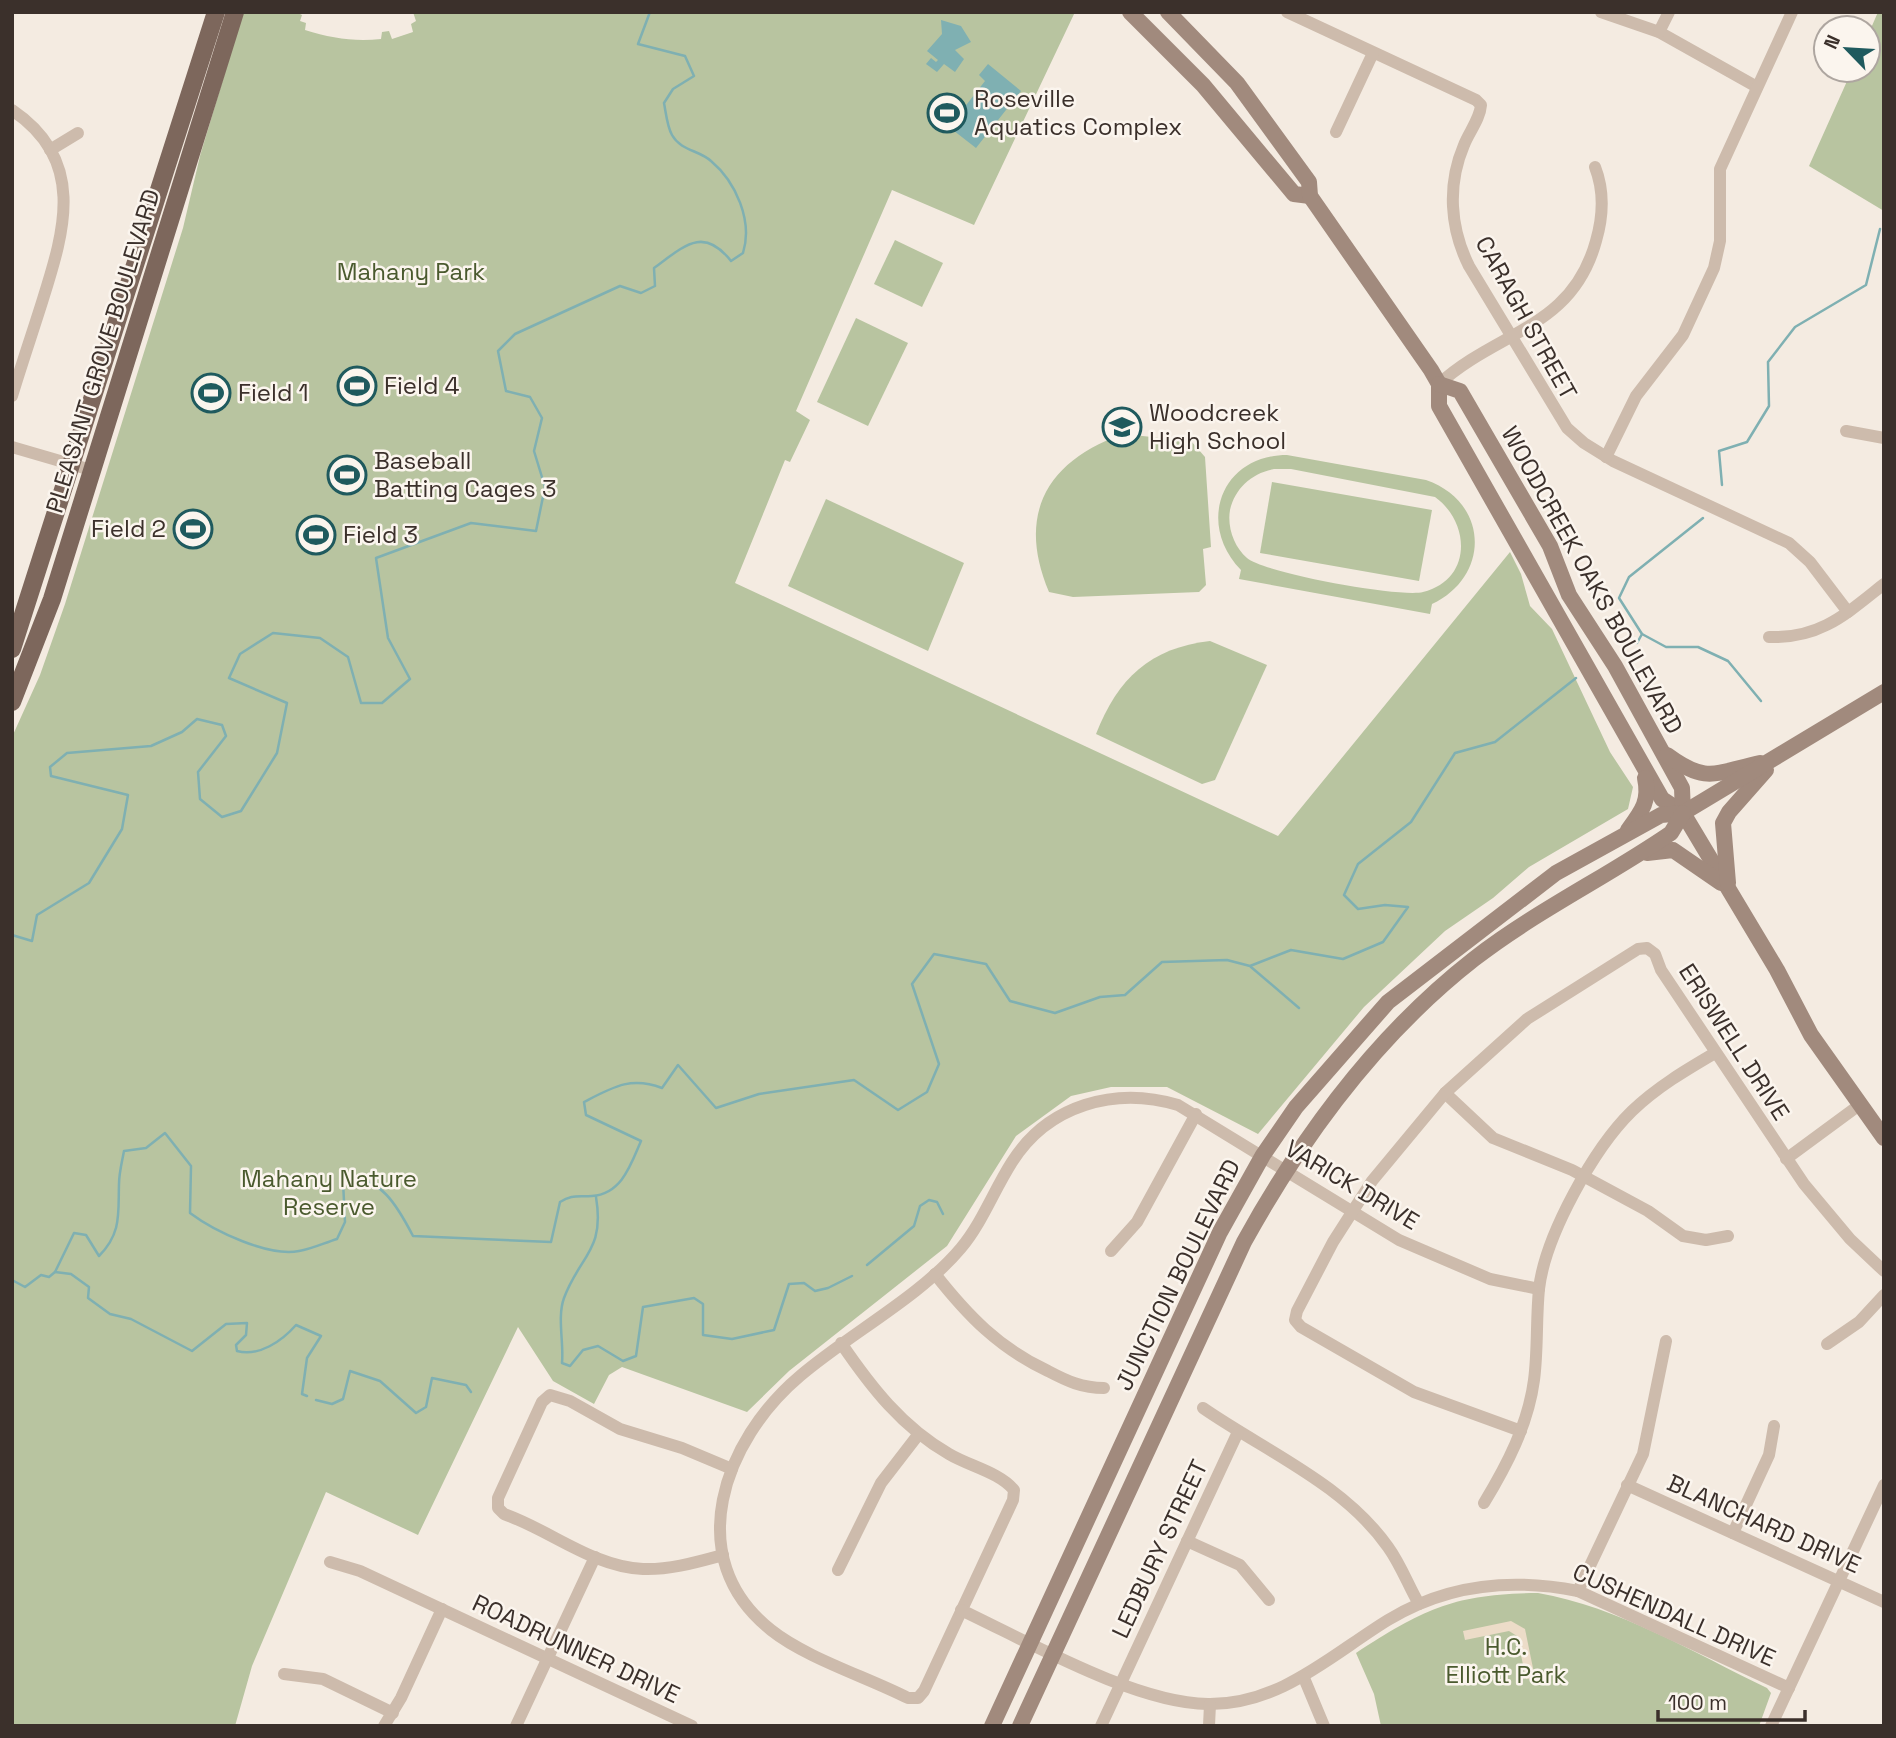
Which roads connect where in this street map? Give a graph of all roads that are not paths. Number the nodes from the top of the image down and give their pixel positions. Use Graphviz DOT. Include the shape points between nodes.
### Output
graph roads {
  1 [pos="216,12"];
  2 [pos="235,12"];
  3 [pos="1130,12"];
  4 [pos="1168,12"];
  5 [pos="1287,12"];
  6 [pos="1601,12"];
  7 [pos="1669,12"];
  8 [pos="1792,12"];
  9 [pos="1660,32"];
  10 [pos="1373,53"];
  11 [pos="1757,87"];
  12 [pos="12,110"];
  13 [pos="1336,132"];
  14 [pos="78,133"];
  15 [pos="50,150"];
  16 [pos="1595,167"];
  17 [pos="1310,196"];
  18 [pos="1510,337"];
  19 [pos="1439,384"];
  20 [pos="12,396"];
  21 [pos="1846,432"];
  22 [pos="1884,438"];
  23 [pos="12,447"];
  24 [pos="1606,457"];
  25 [pos="71,465"];
  26 [pos="91,470"];
  27 [pos="1884,584"];
  28 [pos="1848,612"];
  29 [pos="1769,637"];
  30 [pos="12,649"];
  31 [pos="1884,692"];
  32 [pos="12,702"];
  33 [pos="1661,751"];
  34 [pos="1776,759"];
  35 [pos="1641,762"];
  36 [pos="1683,813"];
  37 [pos="1624,835"];
  38 [pos="1641,854"];
  39 [pos="1729,888"];
  40 [pos="1715,1053"];
  41 [pos="1445,1093"];
  42 [pos="1858,1106"];
  43 [pos="1196,1114"];
  44 [pos="1884,1138"];
  45 [pos="1263,1155"];
  46 [pos="1786,1159"];
  47 [pos="1286,1170"];
  48 [pos="1585,1177"];
  49 [pos="1352,1212"];
  50 [pos="1728,1236"];
  51 [pos="1111,1251"];
  52 [pos="1884,1271"];
  53 [pos="935,1274"];
  54 [pos="1539,1289"];
  55 [pos="1884,1295"];
  56 [pos="1666,1341"];
  57 [pos="841,1343"];
  58 [pos="1828,1344"];
  59 [pos="1104,1388"];
  60 [pos="1203,1408"];
  61 [pos="1774,1426"];
  62 [pos="1521,1431"];
  63 [pos="1238,1432"];
  64 [pos="918,1435"];
  65 [pos="732,1469"];
  66 [pos="1628,1485"];
  67 [pos="1884,1485"];
  68 [pos="1484,1503"];
  69 [pos="1733,1533"];
  70 [pos="1187,1541"];
  71 [pos="723,1555"];
  72 [pos="595,1557"];
  73 [pos="330,1562"];
  74 [pos="838,1570"];
  75 [pos="1839,1581"];
  76 [pos="1578,1591"];
  77 [pos="1269,1600"];
  78 [pos="1884,1602"];
  79 [pos="1419,1604"];
  80 [pos="442,1609"];
  81 [pos="961,1610"];
  82 [pos="1030,1642"];
  83 [pos="1054,1653"];
  84 [pos="548,1658"];
  85 [pos="284,1674"];
  86 [pos="1304,1678"];
  87 [pos="1121,1684"];
  88 [pos="1788,1688"];
  89 [pos="1210,1704"];
  90 [pos="393,1713"];
  91 [pos="384,1726"];
  92 [pos="516,1726"];
  93 [pos="692,1726"];
  94 [pos="992,1726"];
  95 [pos="1020,1726"];
  96 [pos="1101,1726"];
  97 [pos="1209,1726"];
  98 [pos="1324,1726"];
  99 [pos="1771,1726"];
  1 -- 25 [label="main road, PLEASANT GROVE BOULEVARD"];
  2 -- 26 [label="main road, PLEASANT GROVE BOULEVARD"];
  3 -- 17 [label="main road, WOODCREEK OAKS BOULEVARD" via="1203,85 1294,194"];
  4 -- 17 [label="main road, WOODCREEK OAKS BOULEVARD" via="1237,83 1309,182"];
  5 -- 10 [label="street, CARAGH STREET"];
  6 -- 9 [label="street"];
  7 -- 9 [label="street"];
  8 -- 11 [label="street"];
  9 -- 11 [label="street"];
  10 -- 13 [label="street"];
  10 -- 18 [label="street, CARAGH STREET" via="1481,105 1454,173 1453,215 1463,254"];
  11 -- 24 [label="street" via="1720,169 1720,241 1714,268 1683,335 1636,396"];
  12 -- 15 [label="street"];
  14 -- 15 [label="street"];
  15 -- 20 [label="street" via="61,183 63,233"];
  16 -- 18 [label="street" via="1601,189 1601,221 1587,267 1564,303"];
  17 -- 19 [label="main road, WOODCREEK OAKS BOULEVARD"];
  18 -- 19 [label="street"];
  18 -- 24 [label="street, CARAGH STREET" via="1561,422"];
  19 -- 33 [label="main road, WOODCREEK OAKS BOULEVARD" via="1460,391 1550,546 1569,595 1615,666"];
  19 -- 35 [label="main road, WOODCREEK OAKS BOULEVARD" via="1439,406"];
  21 -- 22 [label="street"];
  23 -- 25 [label="street"];
  24 -- 28 [label="street, CARAGH STREET" via="1789,544 1810,562"];
  25 -- 26 [label="street"];
  25 -- 30 [label="main road, PLEASANT GROVE BOULEVARD"];
  26 -- 32 [label="main road, PLEASANT GROVE BOULEVARD" via="52,599"];
  27 -- 28 [label="street"];
  28 -- 29 [label="street" via="1812,633"];
  31 -- 34 [label="main road, JUNCTION BOULEVARD"];
  33 -- 34 [label="main road" via="1687,770 1704,775"];
  33 -- 36 [label="main road, WOODCREEK OAKS BOULEVARD" via="1682,788"];
  34 -- 36 [label="main road, JUNCTION BOULEVARD"];
  34 -- 39 [label="main road" via="1723,823"];
  35 -- 36 [label="main road, WOODCREEK OAKS BOULEVARD" via="1662,799"];
  35 -- 37 [label="main road" via="1649,794"];
  36 -- 37 [label="main road, JUNCTION BOULEVARD" via="1661,815"];
  36 -- 38 [label="main road, JUNCTION BOULEVARD" via="1671,833"];
  36 -- 39 [label="main road, WOODCREEK OAKS BOULEVARD"];
  37 -- 45 [label="main road, JUNCTION BOULEVARD" via="1556,873 1388,1002 1316,1083"];
  38 -- 39 [label="main road" via="1673,850"];
  38 -- 47 [label="main road, JUNCTION BOULEVARD" via="1519,928 1443,985 1346,1087"];
  39 -- 42 [label="main road, WOODCREEK OAKS BOULEVARD" via="1811,1035"];
  40 -- 41 [label="street, ERISWELL DRIVE" via="1655,954 1638,949 1527,1019"];
  40 -- 46 [label="street, ERISWELL DRIVE"];
  40 -- 48 [label="street" via="1675,1077 1632,1112"];
  41 -- 48 [label="street" via="1493,1138"];
  41 -- 49 [label="street" via="1395,1150"];
  42 -- 44 [label="main road, WOODCREEK OAKS BOULEVARD"];
  42 -- 46 [label="street"];
  43 -- 45 [label="street, VARICK DRIVE"];
  43 -- 51 [label="street" via="1137,1222"];
  43 -- 53 [label="street, VARICK DRIVE" via="1163,1101 1121,1097 1068,1111 1022,1146 962,1247"];
  45 -- 47 [label="street, VARICK DRIVE"];
  45 -- 82 [label="main road, JUNCTION BOULEVARD" via="1196,1279"];
  46 -- 52 [label="street, ERISWELL DRIVE" via="1850,1239"];
  47 -- 49 [label="street, VARICK DRIVE"];
  47 -- 83 [label="main road, JUNCTION BOULEVARD" via="1223,1284"];
  48 -- 50 [label="street" via="1684,1236 1706,1240"];
  48 -- 54 [label="street" via="1553,1238"];
  49 -- 54 [label="street, VARICK DRIVE" via="1399,1240 1490,1279"];
  49 -- 62 [label="street" via="1315,1274 1295,1320 1393,1382"];
  53 -- 57 [label="street, VARICK DRIVE"];
  53 -- 59 [label="street" via="974,1321 1007,1349 1071,1383"];
  54 -- 62 [label="street" via="1534,1382"];
  55 -- 58 [label="street" via="1859,1322"];
  56 -- 66 [label="street" via="1648,1436"];
  57 -- 64 [label="street" via="882,1398"];
  57 -- 65 [label="street, VARICK DRIVE" via="770,1406"];
  60 -- 63 [label="street"];
  61 -- 69 [label="street" via="1769,1455"];
  62 -- 68 [label="street"];
  63 -- 70 [label="street, LEDBURY STREET"];
  63 -- 79 [label="street" via="1320,1481 1362,1518 1387,1545"];
  64 -- 74 [label="street" via="881,1483"];
  64 -- 81 [label="street" via="962,1462 1007,1481 1014,1489"];
  65 -- 71 [label="street, VARICK DRIVE" via="721,1508"];
  65 -- 72 [label="street" via="620,1429 550,1395 542,1402 498,1498 498,1508"];
  66 -- 69 [label="street, BLANCHARD DRIVE"];
  66 -- 76 [label="street"];
  67 -- 75 [label="street"];
  69 -- 75 [label="street, BLANCHARD DRIVE"];
  70 -- 77 [label="street" via="1240,1565"];
  70 -- 87 [label="street, LEDBURY STREET"];
  71 -- 72 [label="street" via="645,1569"];
  71 -- 81 [label="street" via="741,1598 770,1630 908,1698 918,1698 924,1691"];
  72 -- 84 [label="street"];
  73 -- 80 [label="street, ROADRUNNER DRIVE"];
  75 -- 78 [label="street, BLANCHARD DRIVE"];
  75 -- 88 [label="street"];
  76 -- 79 [label="street, CUSHENDALL DRIVE" via="1542,1584 1464,1587"];
  76 -- 88 [label="street, CUSHENDALL DRIVE"];
  79 -- 86 [label="street, CUSHENDALL DRIVE" via="1389,1619"];
  80 -- 84 [label="street, ROADRUNNER DRIVE"];
  80 -- 90 [label="street"];
  81 -- 82 [label="street, CUSHENDALL DRIVE"];
  82 -- 83 [label="street, CUSHENDALL DRIVE"];
  82 -- 94 [label="main road, JUNCTION BOULEVARD"];
  83 -- 87 [label="street, CUSHENDALL DRIVE"];
  83 -- 95 [label="main road, JUNCTION BOULEVARD"];
  84 -- 92 [label="street"];
  84 -- 93 [label="street, ROADRUNNER DRIVE"];
  85 -- 90 [label="street" via="323,1679"];
  86 -- 89 [label="street, CUSHENDALL DRIVE" via="1258,1697"];
  86 -- 98 [label="street"];
  87 -- 89 [label="street, CUSHENDALL DRIVE" via="1170,1700"];
  87 -- 96 [label="street, LEDBURY STREET"];
  88 -- 99 [label="street"];
  89 -- 97 [label="street"];
  90 -- 91 [label="street"];
}
